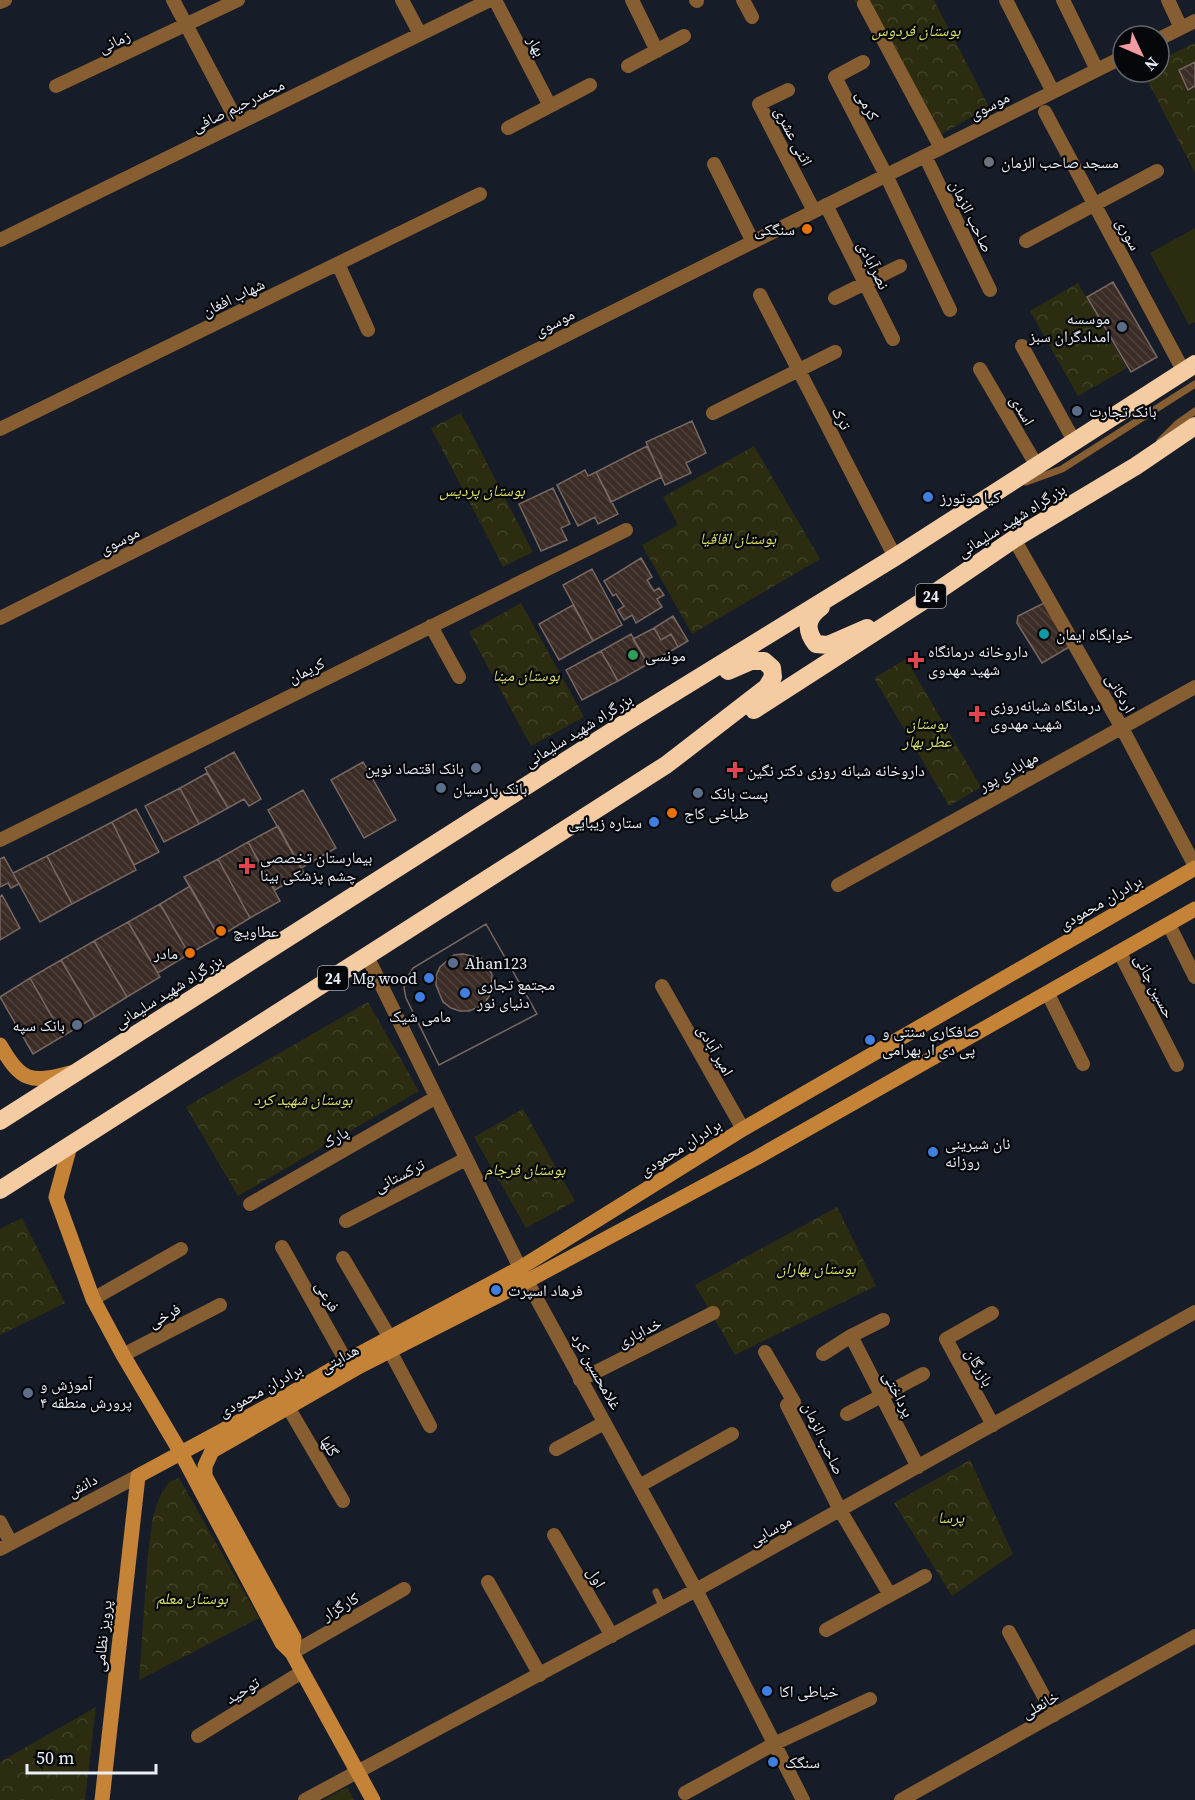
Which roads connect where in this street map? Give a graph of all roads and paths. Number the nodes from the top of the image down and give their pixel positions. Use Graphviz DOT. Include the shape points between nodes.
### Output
graph roads {
  1 [pos="5,0"];
  2 [pos="173,0"];
  3 [pos="238,0"];
  4 [pos="402,0"];
  5 [pos="490,0"];
  6 [pos="495,0"];
  7 [pos="632,0"];
  8 [pos="743,0"];
  9 [pos="1006,0"];
  10 [pos="1063,0"];
  11 [pos="1168,0"];
  12 [pos="0,2"];
  13 [pos="864,4"];
  14 [pos="752,17"];
  15 [pos="1195,21"];
  16 [pos="186,25"];
  17 [pos="1181,28"];
  18 [pos="1171,33"];
  19 [pos="420,34"];
  20 [pos="684,36"];
  21 [pos="657,51"];
  22 [pos="862,62"];
  23 [pos="1111,63"];
  24 [pos="628,66"];
  25 [pos="1097,70"];
  26 [pos="590,85"];
  27 [pos="56,86"];
  28 [pos="788,90"];
  29 [pos="1053,92"];
  30 [pos="550,106"];
  31 [pos="1045,112"];
  32 [pos="238,123"];
  33 [pos="508,128"];
  34 [pos="941,148"];
  35 [pos="925,156"];
  36 [pos="714,164"];
  37 [pos="1157,171"];
  38 [pos="886,175"];
  39 [pos="480,194"];
  40 [pos="1094,205"];
  41 [pos="820,208"];
  42 [pos="0,240"];
  43 [pos="1026,241"];
  44 [pos="753,242"];
  45 [pos="338,264"];
  46 [pos="900,266"];
  47 [pos="865,283"];
  48 [pos="990,290"];
  49 [pos="760,295"];
  50 [pos="835,298"];
  51 [pos="950,310"];
  52 [pos="368,330"];
  53 [pos="893,339"];
  54 [pos="1022,346"];
  55 [pos="835,352"];
  56 [pos="980,369"];
  57 [pos="799,370"];
  58 [pos="1191,374"];
  59 [pos="1195,411"];
  60 [pos="713,413"];
  61 [pos="1195,426"];
  62 [pos="0,429"];
  63 [pos="1074,441"];
  64 [pos="1037,466"];
  65 [pos="1136,466"];
  66 [pos="997,492"];
  67 [pos="626,530"];
  68 [pos="1014,539"];
  69 [pos="895,558"];
  70 [pos="920,603"];
  71 [pos="0,618"];
  72 [pos="431,626"];
  73 [pos="459,677"];
  74 [pos="1195,687"];
  75 [pos="625,723"];
  76 [pos="1122,728"];
  77 [pos="666,765"];
  78 [pos="0,840"];
  79 [pos="1195,867"];
  80 [pos="838,885"];
  81 [pos="1195,909"];
  82 [pos="1169,925"];
  83 [pos="1120,953"];
  84 [pos="367,956"];
  85 [pos="1195,977"];
  86 [pos="662,986"];
  87 [pos="1048,994"];
  88 [pos="0,1045"];
  89 [pos="1083,1064"];
  90 [pos="1177,1065"];
  91 [pos="81,1070"];
  92 [pos="435,1098"];
  93 [pos="0,1121"];
  94 [pos="743,1129"];
  95 [pos="70,1146"];
  96 [pos="466,1159"];
  97 [pos="0,1190"];
  98 [pos="250,1204"];
  99 [pos="346,1221"];
  100 [pos="282,1247"];
  101 [pos="181,1249"];
  102 [pos="343,1258"];
  103 [pos="523,1275"];
  104 [pos="93,1299"];
  105 [pos="220,1305"];
  106 [pos="1195,1312"];
  107 [pos="713,1313"];
  108 [pos="992,1313"];
  109 [pos="883,1320"];
  110 [pos="851,1336"];
  111 [pos="390,1345"];
  112 [pos="765,1352"];
  113 [pos="823,1354"];
  114 [pos="123,1355"];
  115 [pos="346,1361"];
  116 [pos="922,1374"];
  117 [pos="580,1380"];
  118 [pos="882,1397"];
  119 [pos="288,1407"];
  120 [pos="847,1414"];
  121 [pos="604,1423"];
  122 [pos="993,1425"];
  123 [pos="430,1426"];
  124 [pos="732,1434"];
  125 [pos="556,1449"];
  126 [pos="181,1453"];
  127 [pos="918,1467"];
  128 [pos="138,1476"];
  129 [pos="639,1486"];
  130 [pos="343,1501"];
  131 [pos="840,1510"];
  132 [pos="0,1522"];
  133 [pos="554,1535"];
  134 [pos="5,1546"];
  135 [pos="925,1576"];
  136 [pos="488,1581"];
  137 [pos="404,1589"];
  138 [pos="696,1590"];
  139 [pos="656,1592"];
  140 [pos="890,1595"];
  141 [pos="663,1608"];
  142 [pos="826,1630"];
  143 [pos="1009,1632"];
  144 [pos="612,1636"];
  145 [pos="1195,1636"];
  146 [pos="292,1653"];
  147 [pos="302,1672"];
  148 [pos="540,1675"];
  149 [pos="870,1699"];
  150 [pos="1054,1715"];
  151 [pos="198,1736"];
  152 [pos="774,1744"];
  153 [pos="358,1773"];
  154 [pos="685,1793"];
  155 [pos="102,1800"];
  156 [pos="305,1800"];
  157 [pos="373,1800"];
  158 [pos="803,1800"];
  159 [pos="901,1800"];
  1 -- 12 [label="street"];
  2 -- 16 [label="street"];
  3 -- 16 [label="street, زمانی"];
  4 -- 19 [label="street"];
  5 -- 19 [label="street, محمدرحیم صافی"];
  6 -- 30 [label="street, بهار"];
  7 -- 21 [label="street"];
  8 -- 14 [label="street"];
  9 -- 29 [label="street"];
  10 -- 25 [label="street"];
  11 -- 17 [label="street"];
  13 -- 34 [label="street"];
  15 -- 17 [label="street"];
  16 -- 27 [label="street, زمانی"];
  16 -- 32 [label="street"];
  17 -- 18 [label="street"];
  19 -- 32 [label="street, محمدرحیم صافی"];
  20 -- 21 [label="street"];
  21 -- 24 [label="street"];
  22 -- 38 [label="street, کرمی" via="835,76"];
  23 -- 25 [label="street, موسوی"];
  25 -- 29 [label="street, موسوی"];
  26 -- 30 [label="street"];
  28 -- 41 [label="street, اثنی عشری" via="759,104"];
  29 -- 34 [label="street, موسوی"];
  30 -- 33 [label="street"];
  31 -- 40 [label="street, سوری"];
  32 -- 42 [label="street, محمدرحیم صافی"];
  34 -- 35 [label="street, موسوی"];
  35 -- 38 [label="street, موسوی"];
  35 -- 48 [label="street, صاحب الزمان"];
  36 -- 44 [label="street"];
  37 -- 40 [label="street"];
  38 -- 41 [label="street, موسوی"];
  38 -- 51 [label="street"];
  39 -- 45 [label="street, شهاب افغان"];
  40 -- 43 [label="street"];
  40 -- 58 [label="street, سوری"];
  41 -- 44 [label="street, موسوی"];
  41 -- 47 [label="street, نصرآبادی"];
  44 -- 71 [label="street, موسوی"];
  45 -- 52 [label="street"];
  45 -- 62 [label="street, شهاب افغان"];
  46 -- 47 [label="street"];
  47 -- 50 [label="street"];
  47 -- 53 [label="street, نصرآبادی"];
  49 -- 57 [label="street, ترک"];
  54 -- 63 [label="street"];
  55 -- 57 [label="street"];
  56 -- 64 [label="street, اسدی"];
  57 -- 60 [label="street"];
  57 -- 69 [label="street, ترک"];
  58 -- 63 [label="highway, بزرگراه شهید سلیمانی"];
  58 -- 66 [label="lane" via="1062,469"];
  59 -- 65 [label="lane"];
  61 -- 65 [label="highway, بزرگراه شهید سلیمانی / 24"];
  63 -- 64 [label="highway, بزرگراه شهید سلیمانی"];
  64 -- 66 [label="highway, بزرگراه شهید سلیمانی"];
  65 -- 68 [label="highway, بزرگراه شهید سلیمانی / 24"];
  66 -- 69 [label="highway, بزرگراه شهید سلیمانی"];
  67 -- 72 [label="street, کریمان"];
  68 -- 70 [label="highway, بزرگراه شهید سلیمانی / 24"];
  68 -- 76 [label="street, اردکانی"];
  69 -- 70 [label="highway" via="843,589 817,610 808,624 809,635 816,644 828,645"];
  69 -- 75 [label="highway, بزرگراه شهید سلیمانی"];
  70 -- 77 [label="highway, بزرگراه شهید سلیمانی / 24"];
  72 -- 73 [label="street"];
  72 -- 78 [label="street, کریمان"];
  74 -- 76 [label="street, مهابادی پور"];
  75 -- 77 [label="highway" via="751,661 764,661 772,668 773,677 767,687"];
  75 -- 91 [label="highway, بزرگراه شهید سلیمانی"];
  76 -- 79 [label="street, اردکانی"];
  76 -- 80 [label="street, مهابادی پور"];
  77 -- 84 [label="highway, 24"];
  79 -- 94 [label="main road, برادران محمودی"];
  81 -- 82 [label="main road"];
  82 -- 83 [label="main road"];
  82 -- 85 [label="street"];
  83 -- 87 [label="main road"];
  83 -- 90 [label="street, حسین جانی"];
  84 -- 92 [label="street, غلامحسین کرد"];
  84 -- 95 [label="highway, 24"];
  86 -- 94 [label="street, امیر آبادی"];
  87 -- 89 [label="street"];
  87 -- 103 [label="main road" via="769,1151"];
  88 -- 91 [label="main road" via="11,1064 26,1077 44,1080"];
  91 -- 93 [label="highway, بزرگراه شهید سلیمانی"];
  92 -- 96 [label="street, غلامحسین کرد"];
  92 -- 98 [label="street, پارک"];
  94 -- 103 [label="main road, برادران محمودی"];
  95 -- 97 [label="highway, 24"];
  95 -- 104 [label="main road, هدایتی" via="56,1197"];
  96 -- 99 [label="street, ترکستانی"];
  96 -- 103 [label="street, غلامحسین کرد"];
  100 -- 115 [label="street, فرعی"];
  101 -- 104 [label="street"];
  102 -- 111 [label="street"];
  103 -- 111 [label="main road, هدایتی"];
  103 -- 117 [label="street, غلامحسین کرد"];
  104 -- 114 [label="main road, هدایتی"];
  105 -- 114 [label="street, فرخی"];
  106 -- 122 [label="street, موسایی"];
  107 -- 117 [label="street, خدایاری"];
  108 -- 122 [label="street, بازرگان" via="946,1339"];
  109 -- 110 [label="street"];
  110 -- 113 [label="street"];
  110 -- 118 [label="street, پرداختی"];
  111 -- 115 [label="main road, برادران محمودی"];
  111 -- 119 [label="main road, هدایتی"];
  111 -- 123 [label="street"];
  112 -- 131 [label="street, صاحب الزمان" via="794,1401 787,1405"];
  114 -- 126 [label="main road, هدایتی"];
  115 -- 126 [label="main road, برادران محمودی"];
  116 -- 118 [label="street"];
  117 -- 121 [label="street, غلامحسین کرد"];
  118 -- 120 [label="street"];
  118 -- 127 [label="street, پرداختی"];
  119 -- 130 [label="street, گلها"];
  119 -- 146 [label="main road, هدایتی" via="212,1451 205,1466 213,1492 294,1638"];
  121 -- 125 [label="street"];
  121 -- 129 [label="street, غلامحسین کرد"];
  122 -- 127 [label="street, موسایی"];
  124 -- 129 [label="street"];
  126 -- 128 [label="main road, دانش"];
  126 -- 146 [label="main road, هدایتی" via="282,1643"];
  127 -- 131 [label="street, موسایی"];
  128 -- 134 [label="street, دانش"];
  128 -- 155 [label="main road, پرویز نظامی"];
  129 -- 138 [label="street, غلامحسین کرد"];
  131 -- 138 [label="street, موسایی"];
  131 -- 140 [label="street"];
  132 -- 134 [label="street"];
  133 -- 144 [label="street, اول"];
  135 -- 140 [label="street"];
  136 -- 148 [label="street"];
  137 -- 146 [label="street, کارگزار"];
  138 -- 141 [label="street, موسایی"];
  138 -- 152 [label="street, غلامحسین کرد"];
  139 -- 141 [label="lane"];
  140 -- 142 [label="street"];
  141 -- 144 [label="street, موسایی"];
  143 -- 150 [label="street"];
  144 -- 148 [label="street, موسایی"];
  145 -- 150 [label="street, خانعلی"];
  146 -- 147 [label="main road, هدایتی"];
  147 -- 151 [label="street, توحید"];
  147 -- 153 [label="main road, هدایتی"];
  148 -- 153 [label="street, موسایی"];
  149 -- 152 [label="street"];
  150 -- 159 [label="street, خانعلی"];
  152 -- 154 [label="street"];
  152 -- 158 [label="street, غلامحسین کرد"];
  153 -- 156 [label="street, موسایی"];
  153 -- 157 [label="main road, هدایتی"];
}
